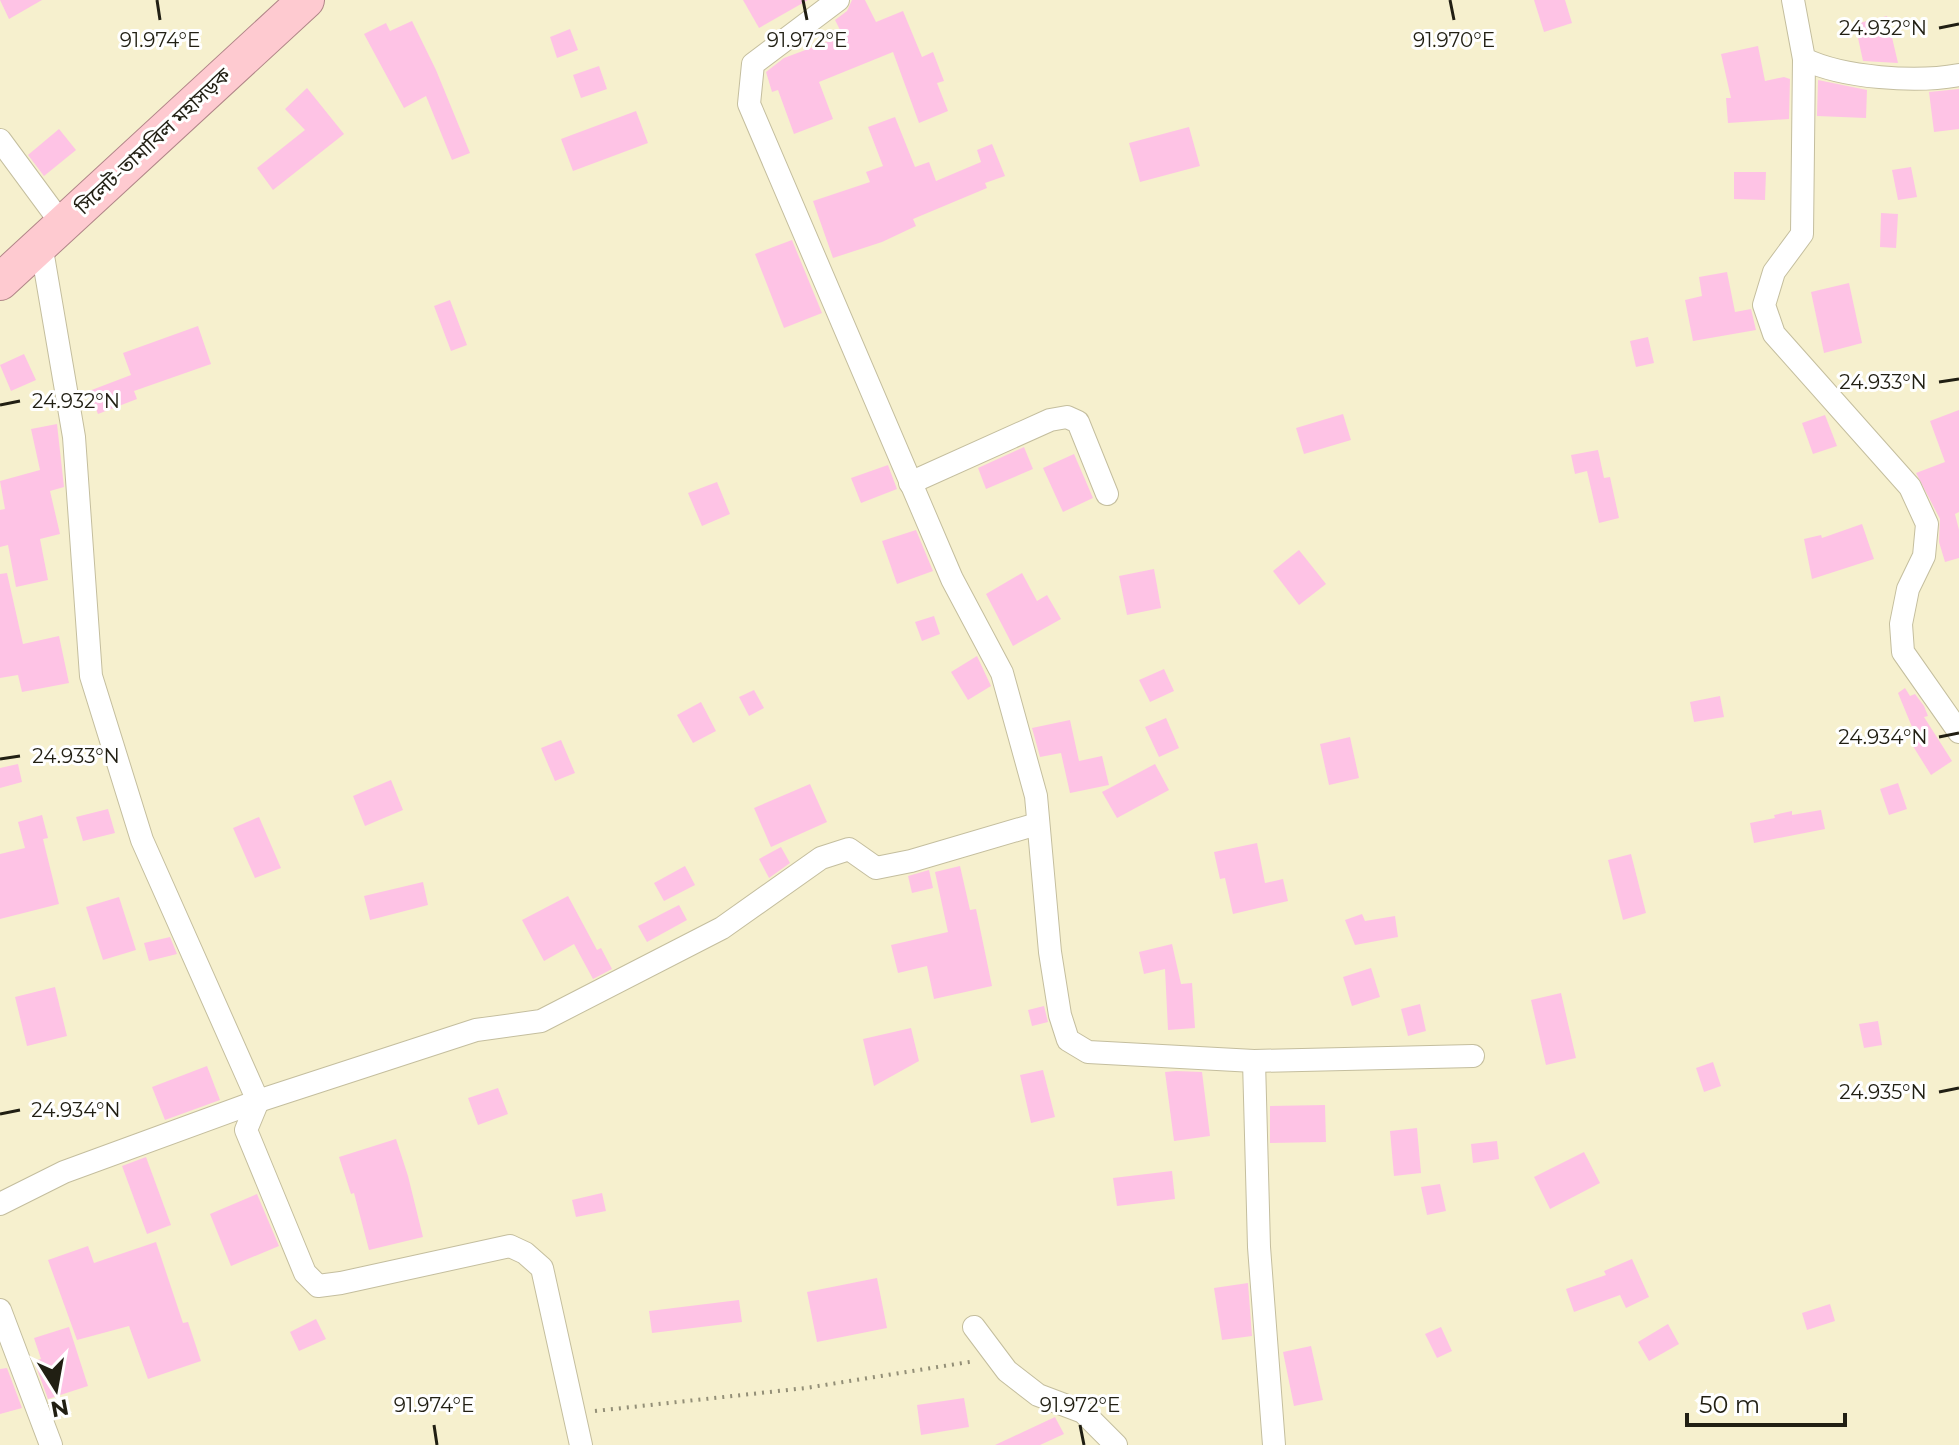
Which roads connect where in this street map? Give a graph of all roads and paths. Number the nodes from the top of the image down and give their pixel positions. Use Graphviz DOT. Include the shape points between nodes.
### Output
graph roads {
  1 [pos="306,0"];
  2 [pos="838,0"];
  3 [pos="1793,0"];
  4 [pos="1804,59"];
  5 [pos="1959,75"];
  6 [pos="0,140"];
  7 [pos="52,234"];
  8 [pos="0,282"];
  9 [pos="910,483"];
  10 [pos="1107,494"];
  11 [pos="1959,732"];
  12 [pos="1037,824"];
  13 [pos="1473,1056"];
  14 [pos="1254,1061"];
  15 [pos="258,1101"];
  16 [pos="0,1204"];
  17 [pos="0,1310"];
  18 [pos="974,1327"];
  19 [pos="997,1357"];
  20 [pos="574,1413"];
  21 [pos="51,1445"];
  22 [pos="581,1445"];
  23 [pos="1116,1445"];
  24 [pos="1274,1445"];
  1 -- 7 [label="highway, সিলেট-তামাবিল মহাসড়ক"];
  2 -- 9 [label="street" via="753,64 749,104"];
  3 -- 4 [label="street"];
  4 -- 5 [label="street" via="1853,74 1935,80"];
  4 -- 11 [label="street" via="1802,234 1774,272 1764,305 1774,334 1910,487 1927,524 1924,556 1908,589 1901,624 1903,652"];
  6 -- 7 [label="street"];
  7 -- 8 [label="highway, সিলেট-তামাবিল মহাসড়ক"];
  7 -- 15 [label="street" via="74,437 91,676 142,840"];
  9 -- 10 [label="street" via="1067,417 1078,422"];
  9 -- 12 [label="street" via="952,579 1002,673 1036,796"];
  12 -- 14 [label="street" via="1050,952 1068,1040 1088,1052"];
  12 -- 15 [label="street" via="876,868 849,849 821,858 722,928 541,1021 476,1030"];
  13 -- 14 [label="street"];
  14 -- 24 [label="street" via="1259,1247"];
  15 -- 16 [label="street" via="64,1172"];
  15 -- 20 [label="street" via="246,1130 311,1280 318,1286 341,1283 496,1248 518,1249 542,1268"];
  17 -- 21 [label="street"];
  18 -- 19 [label="street"];
  19 -- 20 [label="path" via="806,1388"];
  19 -- 23 [label="street" via="1038,1395 1083,1412"];
  20 -- 22 [label="street"];
}
